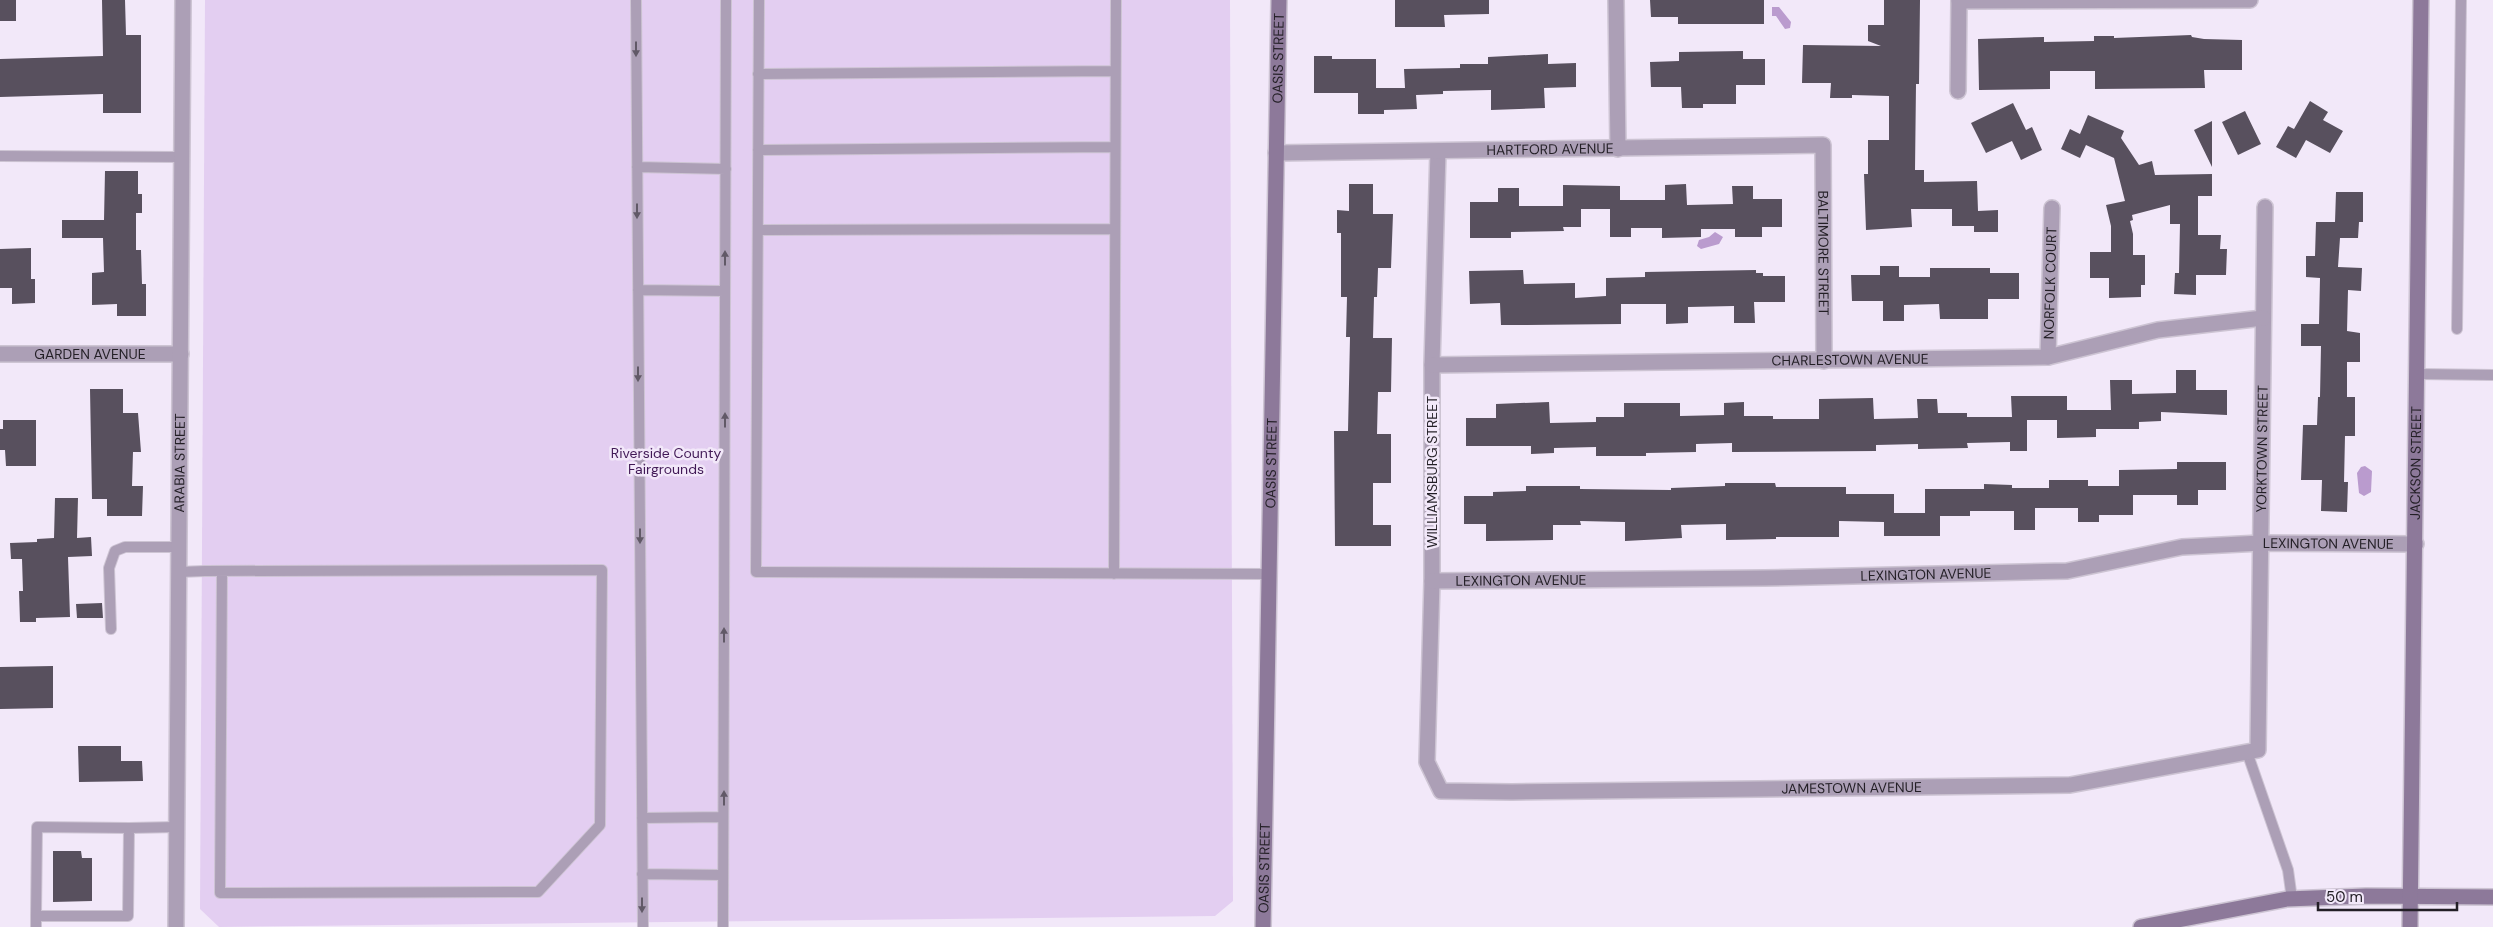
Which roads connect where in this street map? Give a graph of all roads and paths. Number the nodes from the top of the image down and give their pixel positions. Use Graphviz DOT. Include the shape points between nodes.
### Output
graph roads {
  1 [pos="183,0"];
  2 [pos="636,0"];
  3 [pos="726,0"];
  4 [pos="759,0"];
  5 [pos="1116,0"];
  6 [pos="1279,0"];
  7 [pos="1616,0"];
  8 [pos="1959,0"];
  9 [pos="2250,0"];
  10 [pos="2422,0"];
  11 [pos="2461,0"];
  12 [pos="1114,71"];
  13 [pos="758,74"];
  14 [pos="1958,91"];
  15 [pos="1823,146"];
  16 [pos="1115,147"];
  17 [pos="1618,149"];
  18 [pos="758,150"];
  19 [pos="1438,151"];
  20 [pos="1276,153"];
  21 [pos="0,156"];
  22 [pos="182,156"];
  23 [pos="637,167"];
  24 [pos="726,169"];
  25 [pos="2265,207"];
  26 [pos="2052,208"];
  27 [pos="1114,229"];
  28 [pos="758,230"];
  29 [pos="638,290"];
  30 [pos="725,291"];
  31 [pos="2263,318"];
  32 [pos="2456,329"];
  33 [pos="0,354"];
  34 [pos="181,354"];
  35 [pos="2048,357"];
  36 [pos="1824,361"];
  37 [pos="1432,365"];
  38 [pos="2418,374"];
  39 [pos="2493,375"];
  40 [pos="2261,543"];
  41 [pos="2416,544"];
  42 [pos="180,547"];
  43 [pos="222,571"];
  44 [pos="179,572"];
  45 [pos="1114,574"];
  46 [pos="1269,574"];
  47 [pos="1432,581"];
  48 [pos="111,629"];
  49 [pos="2253,751"];
  50 [pos="1441,791"];
  51 [pos="724,817"];
  52 [pos="642,818"];
  53 [pos="129,828"];
  54 [pos="177,828"];
  55 [pos="642,874"];
  56 [pos="723,875"];
  57 [pos="2411,896"];
  58 [pos="2493,896"];
  59 [pos="2292,899"];
  60 [pos="36,922"];
  61 [pos="176,927"];
  62 [pos="642,927"];
  63 [pos="723,927"];
  64 [pos="1263,927"];
  65 [pos="2141,927"];
  66 [pos="2410,927"];
  1 -- 22 [label="street, ARABIA STREET"];
  2 -- 23 [label="lane, one-way"];
  3 -- 24 [label="lane"];
  4 -- 13 [label="lane"];
  5 -- 12 [label="lane"];
  6 -- 20 [label="main road, OASIS STREET"];
  7 -- 17 [label="street"];
  8 -- 9 [label="street"];
  8 -- 14 [label="street"];
  10 -- 38 [label="main road, JACKSON STREET"];
  11 -- 32 [label="lane"];
  12 -- 13 [label="lane"];
  12 -- 16 [label="lane"];
  13 -- 18 [label="lane"];
  15 -- 17 [label="street, HARTFORD AVENUE"];
  15 -- 36 [label="street, BALTIMORE STREET"];
  16 -- 18 [label="lane"];
  16 -- 27 [label="lane"];
  17 -- 19 [label="street, HARTFORD AVENUE"];
  18 -- 28 [label="lane"];
  19 -- 20 [label="street, HARTFORD AVENUE"];
  19 -- 37 [label="street, WILLIAMSBURG STREET"];
  20 -- 46 [label="main road, OASIS STREET"];
  21 -- 22 [label="lane"];
  22 -- 34 [label="street, ARABIA STREET"];
  23 -- 24 [label="lane"];
  23 -- 29 [label="lane, one-way"];
  30 -- 24 [label="lane, one-way"];
  25 -- 31 [label="street, YORKTOWN STREET"];
  26 -- 35 [label="street, NORFOLK COURT"];
  27 -- 28 [label="lane"];
  27 -- 45 [label="lane"];
  28 -- 45 [label="lane" via="756,572"];
  29 -- 30 [label="lane"];
  29 -- 52 [label="lane, one-way"];
  51 -- 30 [label="lane, one-way"];
  31 -- 35 [label="street, CHARLESTOWN AVENUE" via="2158,330"];
  31 -- 40 [label="street, YORKTOWN STREET"];
  33 -- 34 [label="street, GARDEN AVENUE"];
  34 -- 42 [label="street, ARABIA STREET"];
  35 -- 36 [label="street, CHARLESTOWN AVENUE"];
  36 -- 37 [label="street, CHARLESTOWN AVENUE"];
  37 -- 47 [label="street, WILLIAMSBURG STREET"];
  38 -- 39 [label="lane"];
  38 -- 41 [label="main road, JACKSON STREET"];
  40 -- 41 [label="street, LEXINGTON AVENUE"];
  40 -- 47 [label="street, LEXINGTON AVENUE" via="2182,547 2067,571"];
  40 -- 49 [label="street, YORKTOWN STREET"];
  41 -- 57 [label="main road, JACKSON STREET"];
  42 -- 44 [label="street, ARABIA STREET"];
  42 -- 48 [label="lane" via="125,547 114,551 109,568"];
  43 -- 43 [label="lane" via="220,894 538,892 600,825 602,570"];
  43 -- 44 [label="lane"];
  44 -- 54 [label="street, ARABIA STREET"];
  45 -- 46 [label="lane"];
  46 -- 64 [label="main road, OASIS STREET"];
  47 -- 50 [label="street, WILLIAMSBURG STREET" via="1427,762"];
  49 -- 50 [label="street, JAMESTOWN AVENUE" via="2070,785"];
  49 -- 59 [label="lane" via="2288,870"];
  51 -- 52 [label="lane"];
  51 -- 56 [label="lane"];
  52 -- 55 [label="lane"];
  53 -- 54 [label="lane"];
  53 -- 60 [label="lane" via="128,916"];
  53 -- 60 [label="lane" via="36,828"];
  54 -- 61 [label="street, ARABIA STREET"];
  55 -- 56 [label="lane"];
  55 -- 62 [label="lane, one-way"];
  56 -- 63 [label="lane"];
  57 -- 58 [label="main road"];
  57 -- 59 [label="main road"];
  57 -- 66 [label="main road, JACKSON STREET"];
  59 -- 65 [label="main road"];
}
